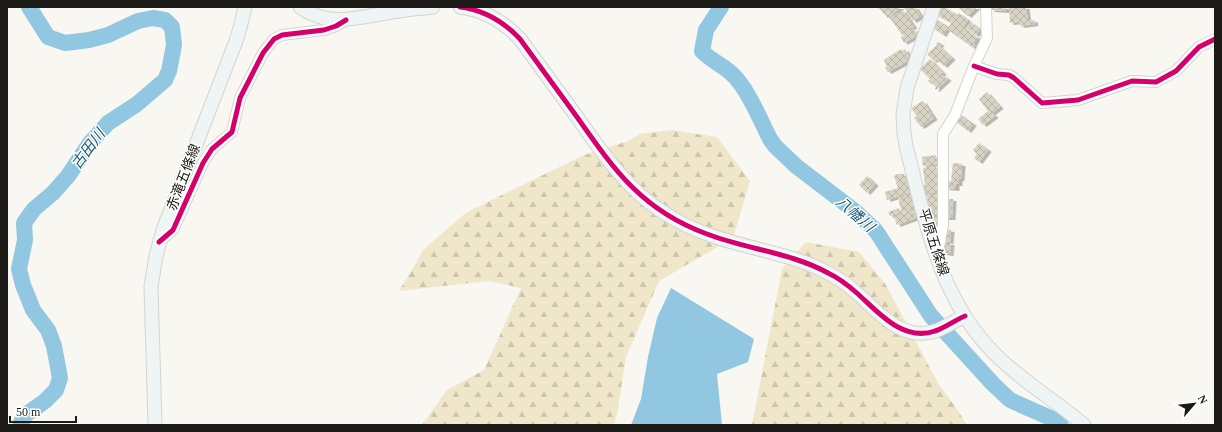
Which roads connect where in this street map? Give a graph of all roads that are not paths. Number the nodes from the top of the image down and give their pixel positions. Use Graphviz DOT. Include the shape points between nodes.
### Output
graph roads {
  1 [pos="245,7"];
  2 [pos="300,7"];
  3 [pos="433,7"];
  4 [pos="460,7"];
  5 [pos="934,7"];
  6 [pos="986,7"];
  7 [pos="408,8"];
  8 [pos="346,20"];
  9 [pos="1215,39"];
  10 [pos="974,66"];
  11 [pos="159,242"];
  12 [pos="937,260"];
  13 [pos="965,316"];
  14 [pos="155,425"];
  15 [pos="1084,425"];
  1 -- 11 [label="main road, 赤滝五條線" via="236,41"];
  2 -- 8 [label="main road" via="314,16 329,20"];
  3 -- 7 [label="main road"];
  4 -- 13 [label="main road" via="503,23 520,38 608,162 631,188 677,221 707,234 807,263 828,273 856,293 884,318 900,328 917,334 935,331"];
  5 -- 12 [label="main road, 平原五條線" via="907,88 903,115 906,146"];
  6 -- 10 [label="street" via="987,38"];
  7 -- 8 [label="main road"];
  8 -- 11 [label="street" via="324,30 274,38 263,53 240,98 232,132 212,149 203,163 173,230"];
  9 -- 10 [label="street" via="1199,47 1176,70 1156,82 1132,82 1078,100 1042,103 1009,75 997,74"];
  10 -- 12 [label="street" via="955,115 943,134 944,225"];
  11 -- 14 [label="main road, 赤滝五條線" via="151,287"];
  12 -- 13 [label="main road, 平原五條線"];
  13 -- 15 [label="main road, 平原五條線" via="1008,367"];
}
